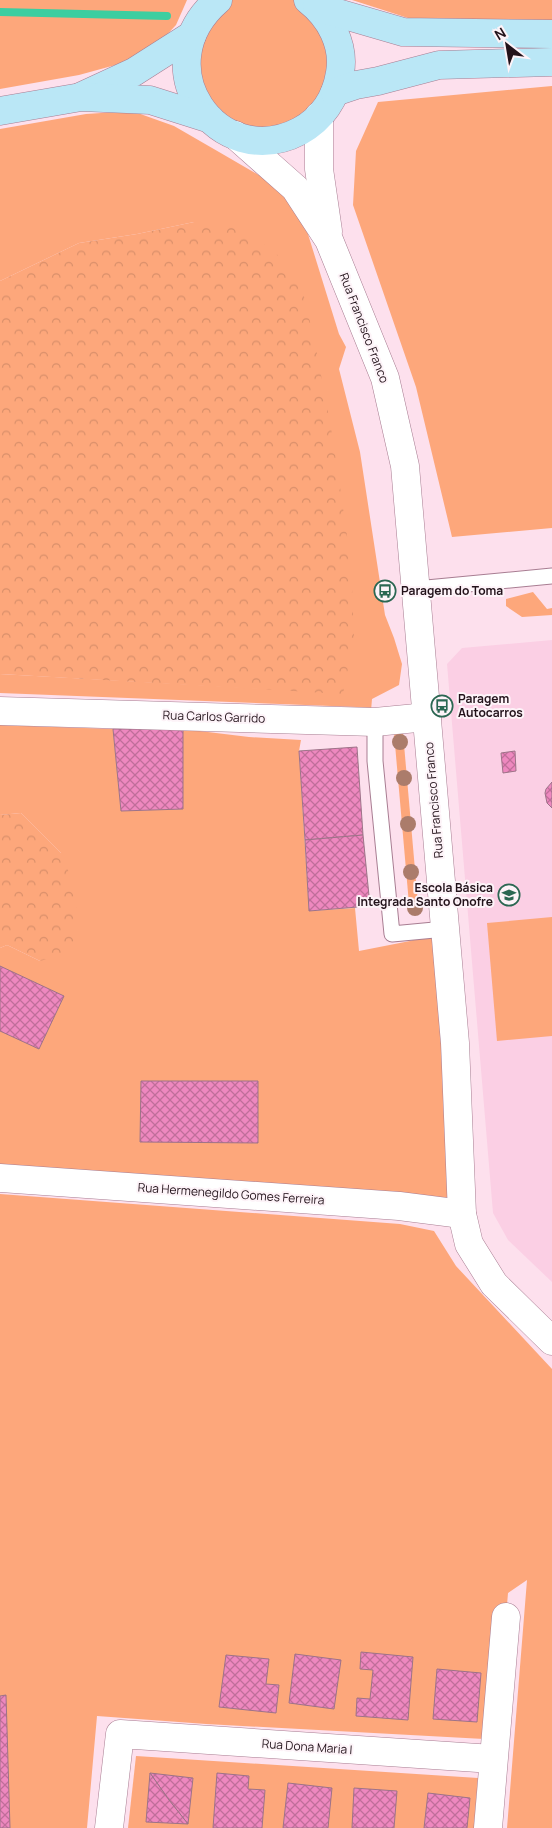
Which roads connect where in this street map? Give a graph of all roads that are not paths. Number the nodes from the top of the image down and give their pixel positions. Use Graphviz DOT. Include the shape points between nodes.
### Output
graph roads {
  1 [pos="211,3"];
  2 [pos="313,3"];
  3 [pos="552,34"];
  4 [pos="192,35"];
  5 [pos="552,62"];
  6 [pos="335,92"];
  7 [pos="80,97"];
  8 [pos="0,111"];
  9 [pos="320,116"];
  10 [pos="210,119"];
  11 [pos="235,135"];
  12 [pos="329,240"];
  13 [pos="552,576"];
  14 [pos="416,589"];
  15 [pos="0,711"];
  16 [pos="427,717"];
  17 [pos="375,722"];
  18 [pos="445,929"];
  19 [pos="0,1178"];
  20 [pos="462,1214"];
  21 [pos="552,1341"];
  22 [pos="506,1617"];
  23 [pos="493,1759"];
  24 [pos="109,1828"];
  25 [pos="488,1828"];
  1 -- 4 [label="main road"];
  2 -- 3 [label="main road" via="402,32"];
  2 -- 6 [label="main road" via="327,18 341,56"];
  4 -- 7 [label="main road" via="134,72"];
  4 -- 10 [label="main road" via="187,49 188,79 192,93"];
  5 -- 6 [label="main road" via="439,65"];
  6 -- 9 [label="main road"];
  7 -- 8 [label="main road"];
  7 -- 10 [label="main road" via="150,100"];
  9 -- 11 [label="main road" via="308,126 280,138 265,140"];
  9 -- 12 [label="street" via="319,169"];
  10 -- 11 [label="main road"];
  11 -- 12 [label="street" via="295,188"];
  12 -- 14 [label="street, Rua Francisco Franco" via="386,378 405,466"];
  13 -- 14 [label="lane"];
  14 -- 16 [label="street, Rua Francisco Franco"];
  15 -- 17 [label="street, Rua Carlos Garrido"];
  16 -- 17 [label="street, Rua Carlos Garrido"];
  16 -- 18 [label="street, Rua Francisco Franco"];
  17 -- 18 [label="lane" via="375,761 392,934"];
  18 -- 20 [label="street, Rua Francisco Franco" via="455,1043"];
  19 -- 20 [label="street, Rua Hermenegildo Gomes Ferreira" via="399,1206"];
  20 -- 21 [label="street, Rua Francisco Franco" via="469,1244 494,1284"];
  22 -- 23 [label="street"];
  23 -- 24 [label="street, Rua Dona Maria I" via="120,1734"];
  23 -- 25 [label="street"];
}
